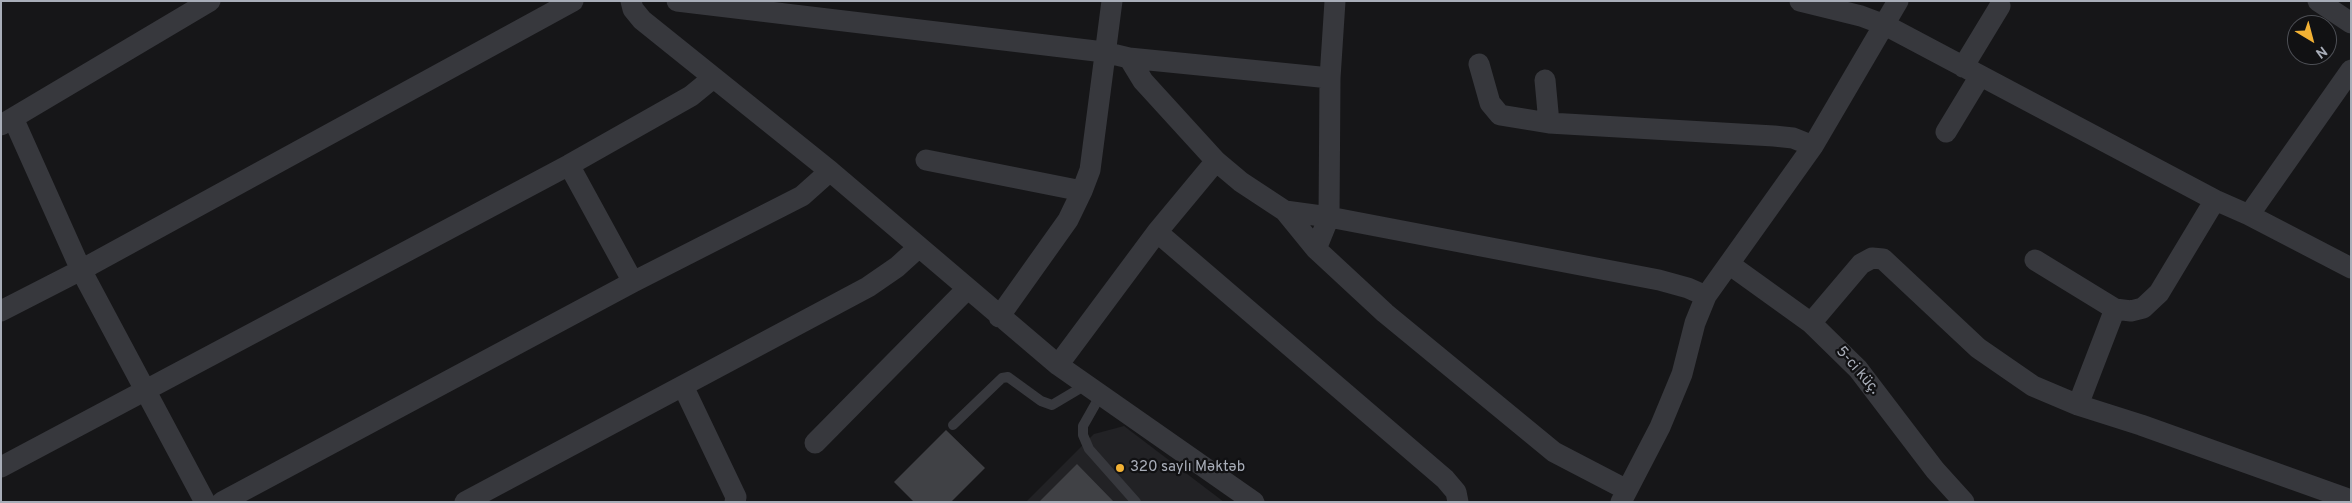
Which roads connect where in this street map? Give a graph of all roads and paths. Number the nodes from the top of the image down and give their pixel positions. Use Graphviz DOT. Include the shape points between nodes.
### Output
graph roads {
  1 [pos="210,1"];
  2 [pos="573,1"];
  3 [pos="632,1"];
  4 [pos="677,1"];
  5 [pos="1112,1"];
  6 [pos="1335,1"];
  7 [pos="1800,1"];
  8 [pos="1898,1"];
  9 [pos="2318,1"];
  10 [pos="2000,6"];
  11 [pos="2351,23"];
  12 [pos="1885,25"];
  13 [pos="1104,52"];
  14 [pos="1129,58"];
  15 [pos="1479,64"];
  16 [pos="2351,70"];
  17 [pos="1971,71"];
  18 [pos="714,78"];
  19 [pos="1330,78"];
  20 [pos="1545,80"];
  21 [pos="7,121"];
  22 [pos="1549,123"];
  23 [pos="1946,132"];
  24 [pos="1813,146"];
  25 [pos="926,160"];
  26 [pos="1216,161"];
  27 [pos="569,165"];
  28 [pos="830,171"];
  29 [pos="1082,191"];
  30 [pos="2215,200"];
  31 [pos="1285,211"];
  32 [pos="2249,215"];
  33 [pos="1329,217"];
  34 [pos="1157,232"];
  35 [pos="919,247"];
  36 [pos="1316,249"];
  37 [pos="2035,260"];
  38 [pos="1729,264"];
  39 [pos="2351,268"];
  40 [pos="81,270"];
  41 [pos="633,282"];
  42 [pos="967,289"];
  43 [pos="1706,296"];
  44 [pos="2115,309"];
  45 [pos="1,311"];
  46 [pos="999,316"];
  47 [pos="1811,323"];
  48 [pos="1058,366"];
  49 [pos="683,386"];
  50 [pos="145,391"];
  51 [pos="1092,391"];
  52 [pos="2078,405"];
  53 [pos="953,425"];
  54 [pos="815,443"];
  55 [pos="1,467"];
  56 [pos="1624,496"];
  57 [pos="2351,500"];
  58 [pos="205,502"];
  59 [pos="222,502"];
  60 [pos="465,502"];
  61 [pos="735,502"];
  62 [pos="1136,502"];
  63 [pos="1254,502"];
  64 [pos="1458,502"];
  65 [pos="1964,502"];
  1 -- 21 [label="street"];
  2 -- 40 [label="street"];
  3 -- 18 [label="street" via="633,9 642,20"];
  4 -- 13 [label="street"];
  5 -- 13 [label="street"];
  6 -- 19 [label="street"];
  7 -- 12 [label="street"];
  8 -- 12 [label="street"];
  9 -- 11 [label="street"];
  10 -- 17 [label="street"];
  12 -- 17 [label="street"];
  12 -- 24 [label="street"];
  13 -- 14 [label="street"];
  13 -- 29 [label="street" via="1090,170"];
  14 -- 19 [label="street"];
  14 -- 26 [label="street" via="1143,81"];
  15 -- 22 [label="street" via="1490,103 1500,115"];
  16 -- 32 [label="street"];
  17 -- 23 [label="street"];
  17 -- 30 [label="street"];
  18 -- 27 [label="street" via="691,96"];
  18 -- 28 [label="street"];
  19 -- 33 [label="street"];
  20 -- 22 [label="street"];
  21 -- 40 [label="street"];
  22 -- 24 [label="street" via="1774,136 1793,138"];
  24 -- 38 [label="street"];
  25 -- 29 [label="street"];
  26 -- 31 [label="street"];
  26 -- 34 [label="street"];
  27 -- 41 [label="street"];
  27 -- 50 [label="street"];
  28 -- 35 [label="street"];
  28 -- 41 [label="street" via="802,196"];
  29 -- 46 [label="street" via="1068,220"];
  30 -- 32 [label="street"];
  30 -- 44 [label="street" via="2159,294 2144,308 2131,311"];
  31 -- 33 [label="street"];
  31 -- 36 [label="street"];
  32 -- 39 [label="street"];
  33 -- 36 [label="street"];
  33 -- 43 [label="street" via="1659,280"];
  34 -- 48 [label="street"];
  34 -- 64 [label="street" via="1445,479 1456,492"];
  35 -- 42 [label="street"];
  35 -- 49 [label="street" via="868,287"];
  36 -- 56 [label="street" via="1386,313 1554,452"];
  37 -- 44 [label="street"];
  38 -- 43 [label="street"];
  38 -- 47 [label="street, 5-ci küç."];
  40 -- 45 [label="street"];
  40 -- 50 [label="street"];
  41 -- 59 [label="street"];
  42 -- 46 [label="street"];
  42 -- 54 [label="street"];
  43 -- 56 [label="street" via="1695,323 1682,374 1660,427"];
  44 -- 52 [label="street"];
  46 -- 48 [label="street"];
  47 -- 52 [label="street" via="1861,264 1872,258 1882,259 1978,348 2034,386"];
  47 -- 65 [label="street, 5-ci küç." via="1858,369 1935,470"];
  48 -- 51 [label="street"];
  49 -- 60 [label="street"];
  49 -- 61 [label="street" via="736,497"];
  50 -- 55 [label="street"];
  50 -- 58 [label="street"];
  51 -- 53 [label="lane" via="1052,406 1008,377 1002,378"];
  51 -- 62 [label="lane" via="1083,426 1089,449"];
  51 -- 63 [label="street"];
  52 -- 57 [label="street"];
}
